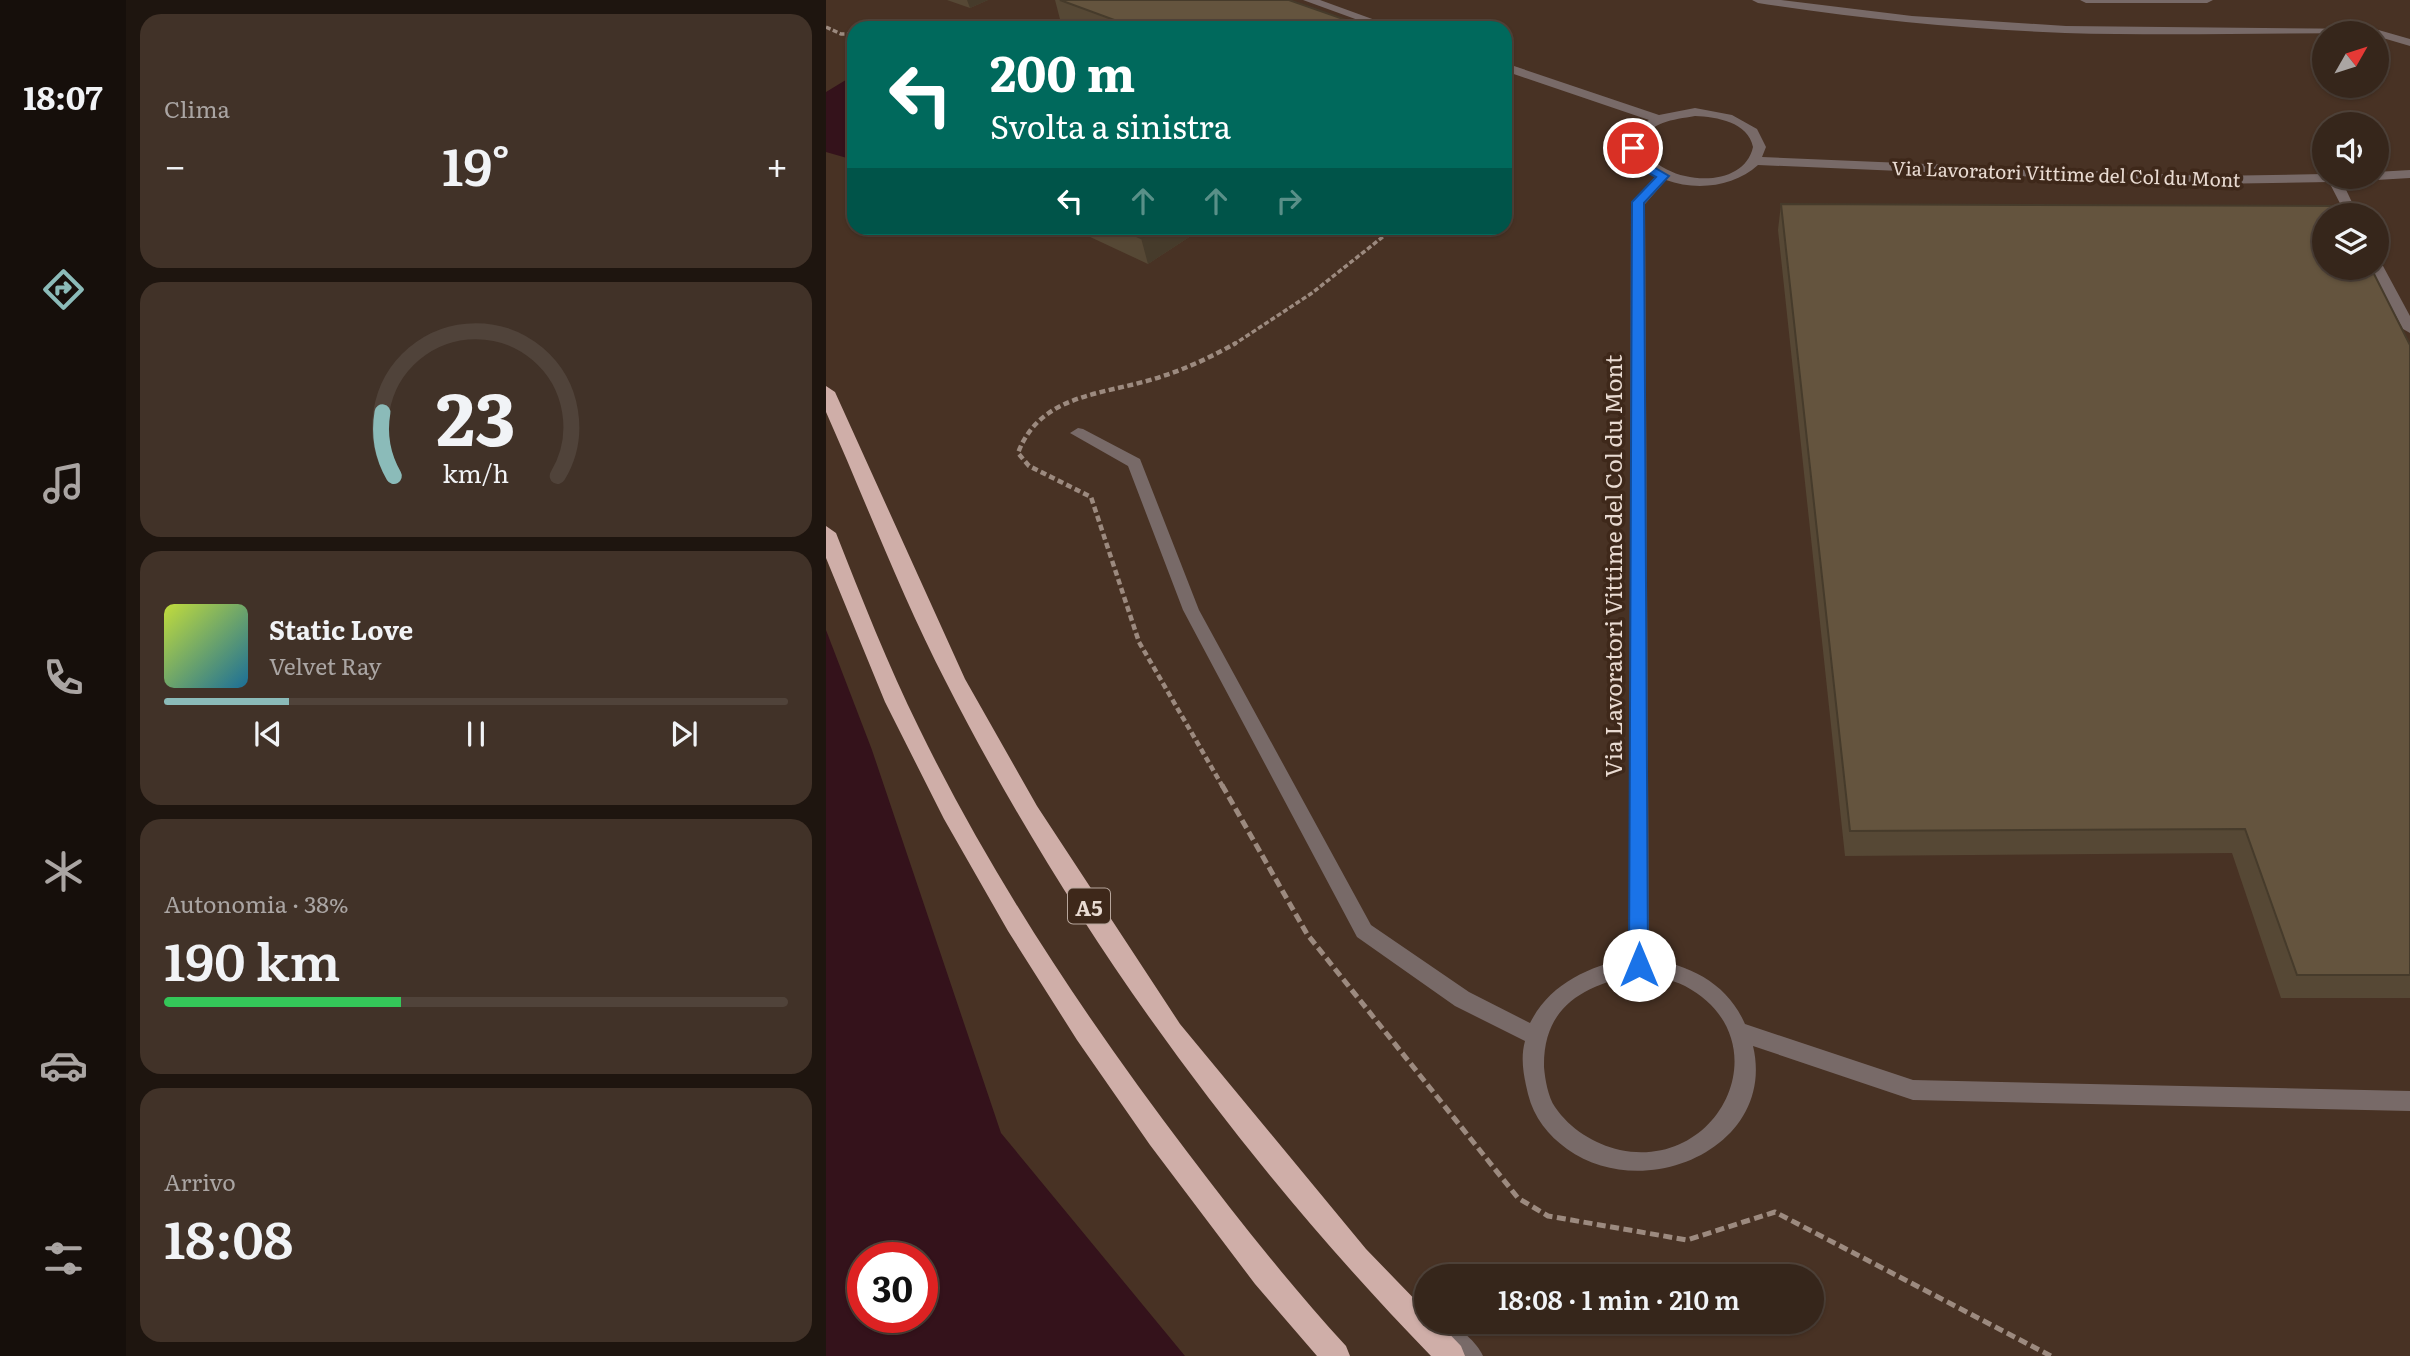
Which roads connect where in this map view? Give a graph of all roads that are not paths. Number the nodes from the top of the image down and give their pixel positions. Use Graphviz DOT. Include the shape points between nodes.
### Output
graph roads {
  1 [pos="1308,0"];
  2 [pos="1758,0"];
  3 [pos="2086,0"];
  4 [pos="2207,0"];
  5 [pos="1370,21"];
  6 [pos="2410,43"];
  7 [pos="1512,69"];
  8 [pos="1658,119"];
  9 [pos="1757,161"];
  10 [pos="2410,174"];
  11 [pos="2389,175"];
  12 [pos="1663,176"];
  13 [pos="2312,178"];
  14 [pos="2384,280"];
  15 [pos="2410,329"];
  16 [pos="826,392"];
  17 [pos="1079,433"];
  18 [pos="826,533"];
  19 [pos="1639,965"];
  20 [pos="1740,1032"];
  21 [pos="1535,1036"];
  22 [pos="2410,1101"];
  23 [pos="1356,1259"];
  24 [pos="1414,1308"];
  25 [pos="1445,1334"];
  26 [pos="1336,1356"];
  27 [pos="1451,1356"];
  28 [pos="1471,1356"];
  1 -- 5 [label="street"];
  2 -- 6 [label="street" via="1966,25 2124,32 2375,32"];
  3 -- 4 [label="street"];
  7 -- 8 [label="street"];
  8 -- 9 [label="street" via="1695,112 1734,119 1758,138"];
  8 -- 12 [label="street" via="1636,136 1633,148 1637,158"];
  9 -- 12 [label="street" via="1746,171 1717,180"];
  9 -- 13 [label="street, Via Lavoratori Vittime del Col du Mont" via="2209,180"];
  10 -- 11 [label="street"];
  12 -- 19 [label="street, Via Lavoratori Vittime del Col du Mont" via="1638,202"];
  14 -- 15 [label="street"];
  16 -- 23 [label="highway, A5" via="955,680 1029,813 1171,1032"];
  17 -- 21 [label="street" via="1135,463 1191,610 1364,931 1462,999"];
  18 -- 26 [label="highway" via="921,754 999,897 1124,1092 1290,1308"];
  19 -- 20 [label="street" via="1671,971 1700,984 1723,1006"];
  19 -- 21 [label="street" via="1605,970 1575,984 1551,1007"];
  20 -- 21 [label="street" via="1745,1068 1737,1104 1715,1134 1682,1155 1642,1163 1601,1157 1567,1137 1543,1107 1531,1072"];
  20 -- 22 [label="street" via="1913,1090"];
  23 -- 24 [label="street"];
  23 -- 27 [label="highway, A5"];
  25 -- 28 [label="street"];
}
